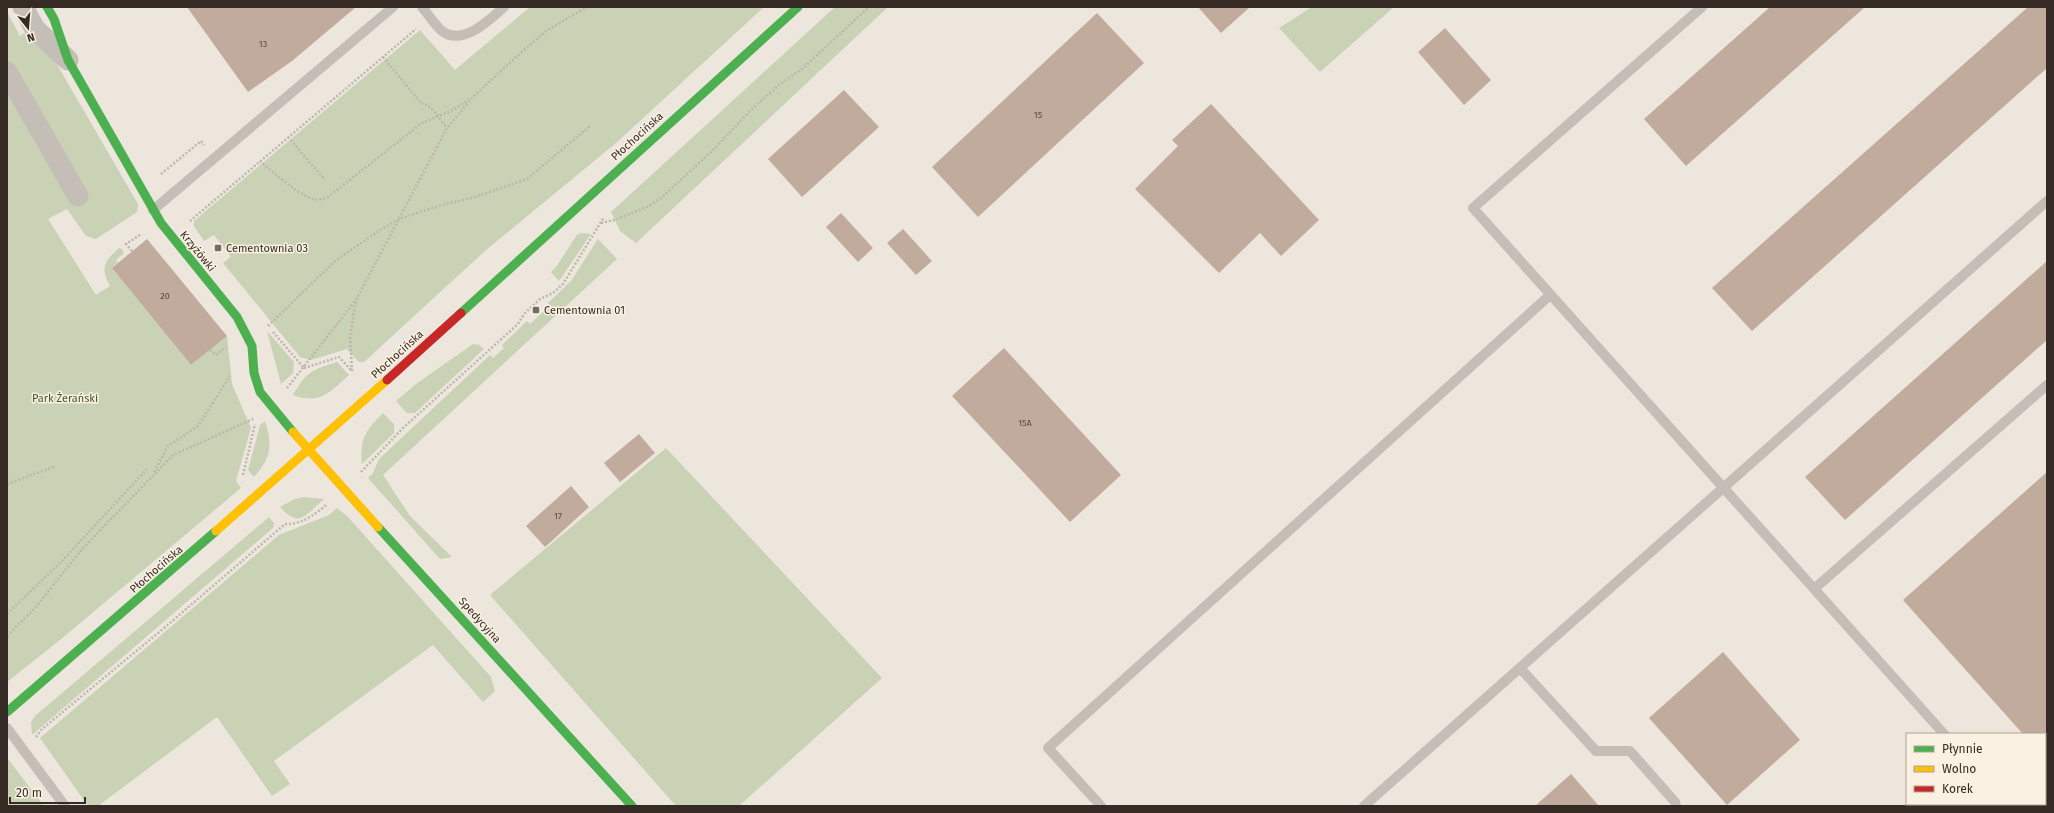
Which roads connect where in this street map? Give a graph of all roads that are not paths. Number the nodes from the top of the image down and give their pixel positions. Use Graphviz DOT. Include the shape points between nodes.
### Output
graph roads {
  1 [pos="23,7"];
  2 [pos="47,7"];
  3 [pos="392,7"];
  4 [pos="422,7"];
  5 [pos="504,7"];
  6 [pos="798,7"];
  7 [pos="1702,7"];
  8 [pos="68,60"];
  9 [pos="7,72"];
  10 [pos="78,196"];
  11 [pos="2047,201"];
  12 [pos="153,210"];
  13 [pos="1550,295"];
  14 [pos="2047,385"];
  15 [pos="309,451"];
  16 [pos="1723,488"];
  17 [pos="1814,589"];
  18 [pos="1520,668"];
  19 [pos="7,712"];
  20 [pos="7,728"];
  21 [pos="1943,733"];
  22 [pos="65,806"];
  23 [pos="632,806"];
  24 [pos="1101,806"];
  25 [pos="1364,806"];
  26 [pos="1676,806"];
  1 -- 8 [label="street" via="35,29"];
  2 -- 8 [label="main road, Krzyżówki" via="54,19"];
  3 -- 12 [label="lane"];
  4 -- 5 [label="lane" via="442,31 453,35 465,34 483,25"];
  6 -- 15 [label="main road, Płochocińska"];
  7 -- 13 [label="lane" via="1473,208"];
  8 -- 12 [label="main road, Krzyżówki"];
  9 -- 10 [label="street"];
  11 -- 16 [label="lane"];
  12 -- 15 [label="main road, Krzyżówki" via="170,236 237,317 252,346 254,373 260,392"];
  13 -- 16 [label="lane"];
  13 -- 24 [label="lane" via="1048,748"];
  14 -- 17 [label="lane"];
  15 -- 19 [label="main road, Płochocińska"];
  15 -- 23 [label="main road, Spedycyjna"];
  16 -- 17 [label="lane"];
  16 -- 18 [label="lane"];
  17 -- 21 [label="lane"];
  18 -- 25 [label="lane"];
  18 -- 26 [label="lane" via="1596,751 1630,751 1676,802"];
  20 -- 22 [label="lane"];
}
